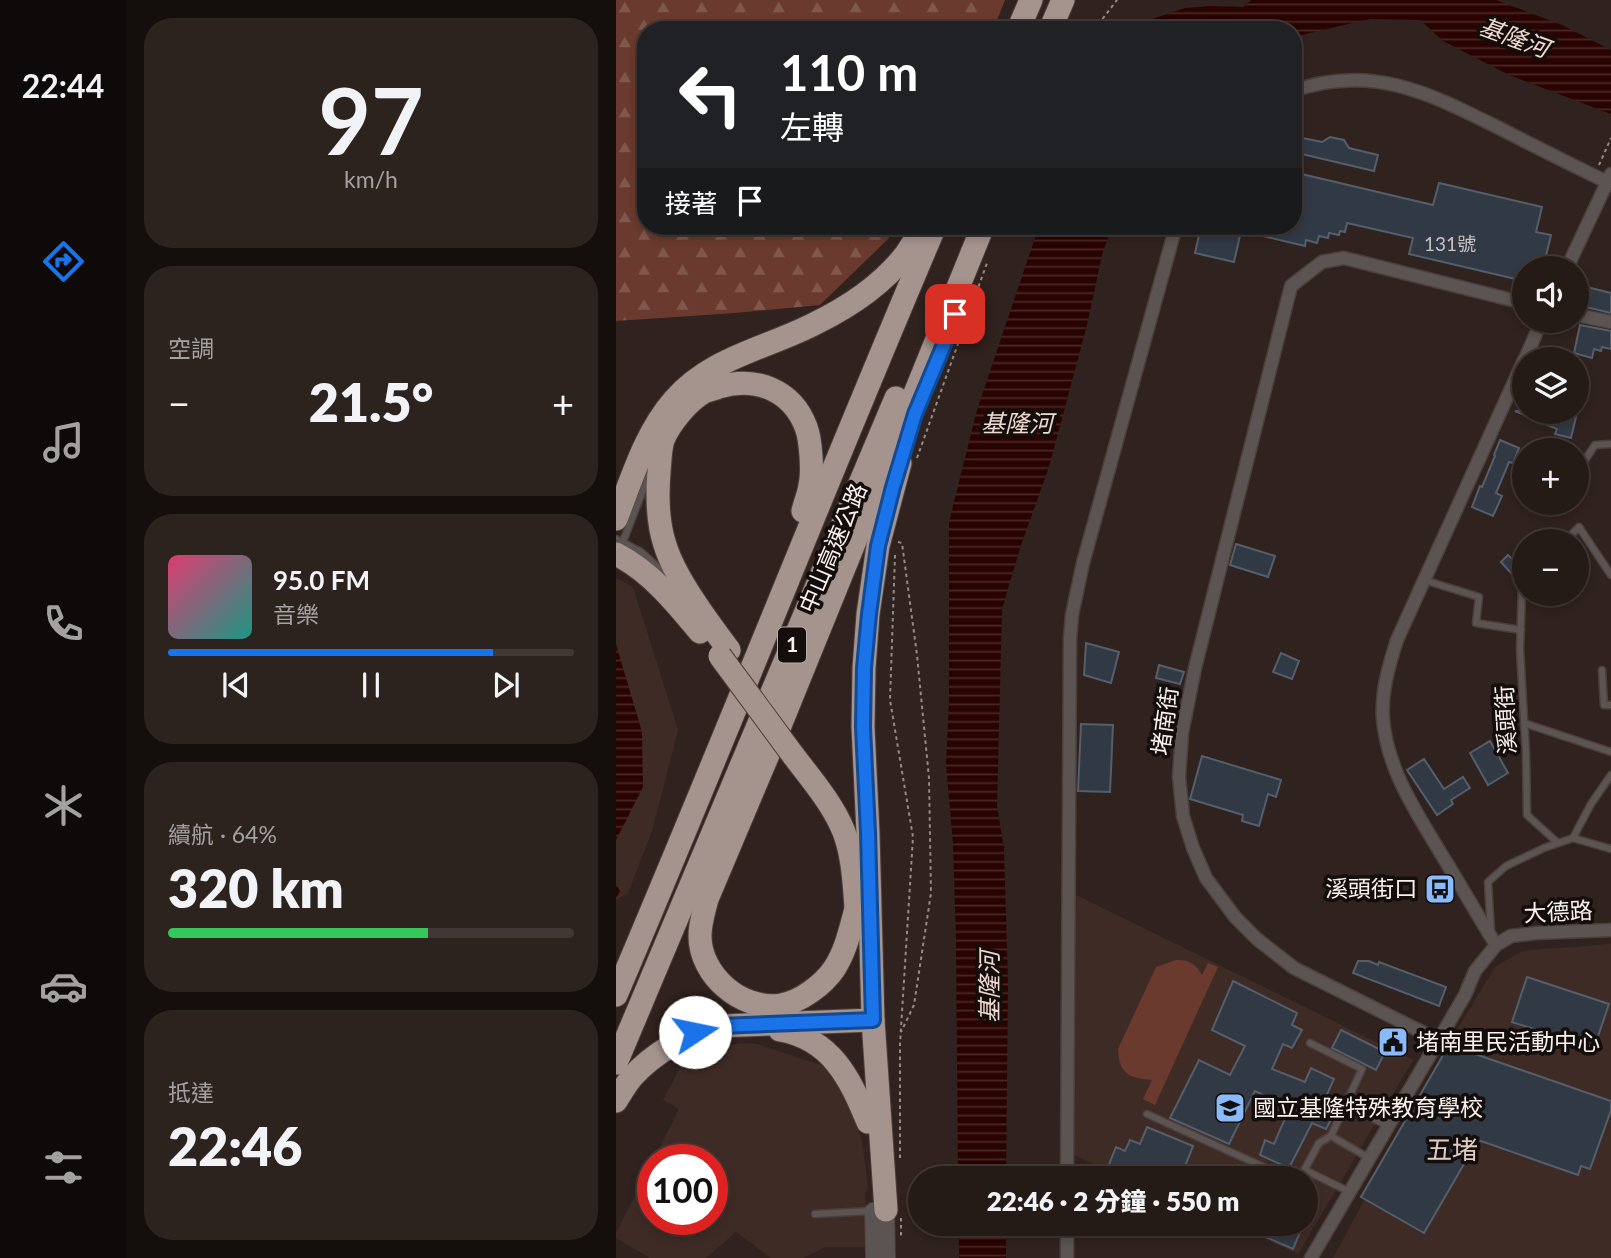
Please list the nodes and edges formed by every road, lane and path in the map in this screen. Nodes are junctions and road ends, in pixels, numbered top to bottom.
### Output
1 (1063, 0) edge
2 (1074, 0) edge
3 (1117, 0) edge
4 (1054, 21) edge
5 (1066, 21) edge
6 (1101, 21) edge
7 (1302, 88) edge
8 (1611, 138) edge
9 (1594, 176) junction
10 (1610, 179) edge
11 (918, 235) edge
12 (931, 235) edge
13 (964, 235) edge
14 (979, 235) edge
15 (980, 235) edge
16 (1174, 235) edge
17 (1573, 256) edge
18 (987, 263) dead end
19 (1512, 300) edge
20 (1589, 317) edge
21 (1611, 322) edge
22 (1512, 387) edge
23 (654, 444) junction
24 (1611, 444) edge
25 (1589, 454) edge
26 (916, 460) dead end
27 (616, 496) edge
28 (616, 519) edge
29 (895, 540) dead end
30 (1589, 542) edge
31 (618, 547) edge
32 (895, 554) dead end
33 (1611, 575) edge
34 (1424, 580) junction
35 (1522, 606) edge
36 (707, 620) junction
37 (769, 628) junction
38 (1521, 630) junction
39 (724, 653) junction
40 (1602, 670) dead end
41 (1611, 705) edge
42 (1524, 723) junction
43 (1611, 752) edge
44 (1611, 775) edge
45 (1573, 838) junction
46 (1558, 843) junction
47 (1611, 849) edge
48 (863, 909) junction
49 (1611, 930) edge
50 (1494, 941) junction
51 (616, 995) edge
52 (866, 1021) junction
53 (753, 1025) junction
54 (901, 1032) junction
55 (1438, 1040) junction
56 (1310, 1043) dead end
57 (616, 1063) edge
58 (616, 1101) edge
59 (1346, 1105) junction
60 (1147, 1114) dead end
61 (868, 1122) junction
62 (1388, 1126) junction
63 (1331, 1136) junction
64 (1370, 1158) junction
65 (901, 1164) dead end
66 (1067, 1166) edge
67 (1262, 1166) edge
68 (1307, 1166) edge
69 (1318, 1176) edge
70 (1350, 1192) junction
71 (887, 1213) junction
72 (815, 1214) dead end
73 (1067, 1236) edge
74 (901, 1245) dead end
75 (874, 1258) edge
76 (887, 1258) edge
77 (1067, 1258) edge
78 (1311, 1258) edge

1 - 4 highway
2 - 5 highway
3 - 6 path
7 - 9 street
8 - 9 path
9 - 10 street
10 - 17 street
11 - 23 highway
12 - 37 highway, 中山高速公路 / 1
13 - 57 highway, 中山高速公路 / 1
14 - 48 highway
15 - 48 highway
16 - 66 street
18 - 26 path
19 - 55 street, 堵南街
20 - 21 street
22 - 34 street
23 - 27 lane
23 - 28 highway
23 - 31 lane
23 - 36 highway
23 - 37 highway
24 - 25 lane
29 - 54 path
30 - 33 lane
31 - 36 lane
31 - 39 highway
32 - 54 path
34 - 38 lane
34 - 50 street
35 - 38 lane, 溪頭街
36 - 39 highway
37 - 51 highway, 中山高速公路 / 1
38 - 42 lane, 溪頭街
39 - 48 highway
40 - 41 lane
42 - 43 lane
42 - 46 lane, 溪頭街
44 - 45 lane
45 - 46 lane
45 - 47 lane
46 - 50 lane
48 - 52 highway
49 - 50 street, 大德路
50 - 55 street, 大德路
52 - 53 highway
52 - 61 highway
52 - 71 highway
53 - 58 highway
53 - 61 highway
54 - 65 path
55 - 62 street
56 - 59 lane
59 - 62 lane
59 - 63 lane
60 - 67 lane
61 - 71 highway
62 - 64 street
63 - 64 lane
63 - 68 lane
64 - 70 street
69 - 70 lane
70 - 78 street
71 - 72 lane
71 - 74 path
71 - 75 street
71 - 76 street
73 - 77 street

